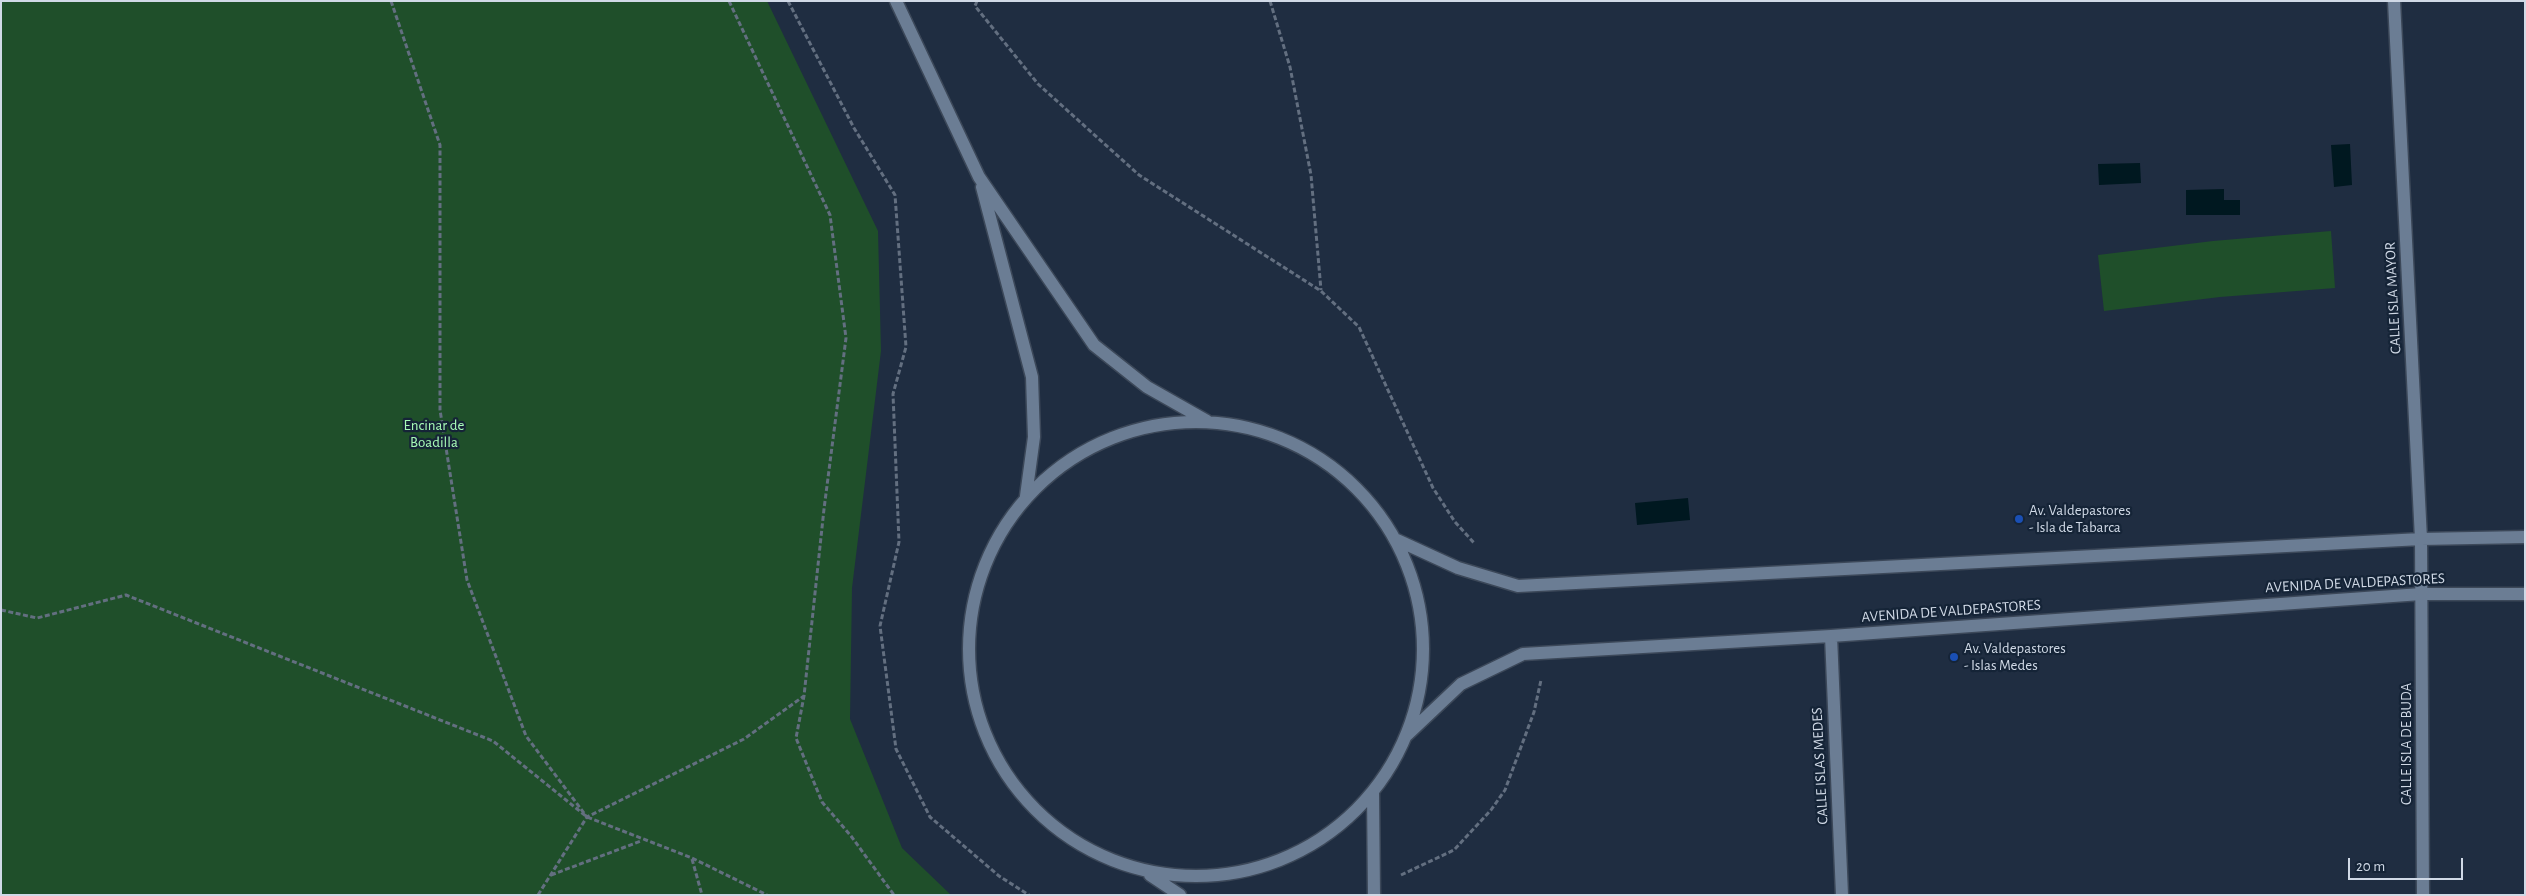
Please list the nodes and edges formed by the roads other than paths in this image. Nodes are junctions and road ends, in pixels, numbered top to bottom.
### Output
1 (896, 1) edge
2 (2394, 1) edge
3 (979, 177) junction
4 (1207, 421) junction
5 (1026, 496) junction
6 (2525, 538) edge
7 (2421, 539) junction
8 (1397, 540) junction
9 (2421, 594) junction
10 (2525, 594) edge
11 (1830, 636) junction
12 (1406, 736) junction
13 (1373, 793) junction
14 (1148, 874) junction
15 (1374, 890) edge
16 (1180, 895) edge
17 (1842, 895) edge
18 (2423, 895) edge

1 - 3 street
2 - 7 street, CALLE ISLA MAYOR
3 - 4 street
3 - 5 street
4 - 5 street
4 - 8 street
5 - 14 street
6 - 7 street
7 - 8 street
7 - 9 street, CALLE ISLA MAYOR
8 - 12 street
9 - 10 street, AVENIDA DE VALDEPASTORES
9 - 11 street, AVENIDA DE VALDEPASTORES
9 - 18 street, CALLE ISLA DE BUDA
11 - 12 street, AVENIDA DE VALDEPASTORES
11 - 17 street, CALLE ISLAS MEDES
12 - 13 street
13 - 14 street
13 - 15 street
14 - 16 street

